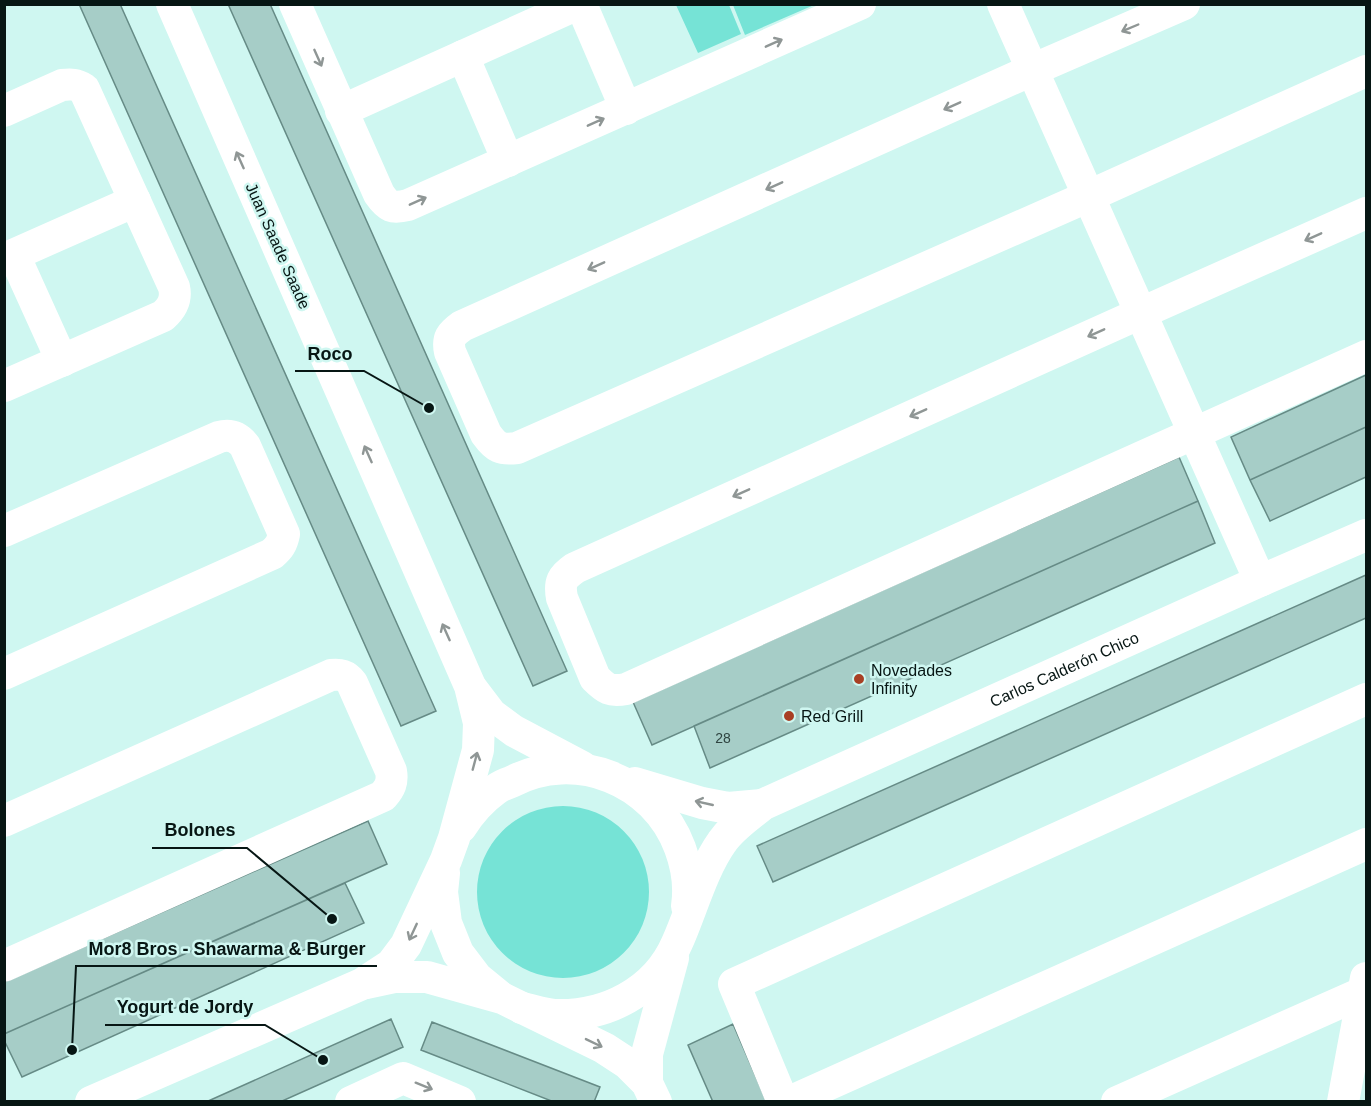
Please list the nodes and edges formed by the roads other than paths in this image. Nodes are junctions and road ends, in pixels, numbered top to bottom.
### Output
1 (172, 4) edge
2 (294, 4) edge
3 (579, 4) edge
4 (860, 4) edge
5 (1003, 4) edge
6 (1184, 4) edge
7 (463, 56) junction
8 (1032, 70) junction
9 (1366, 71) edge
10 (626, 109) junction
11 (4, 111) edge
12 (341, 111) junction
13 (508, 161) junction
14 (1089, 196) junction
15 (135, 201) junction
16 (1366, 213) edge
17 (9, 257) edge
18 (1141, 313) junction
19 (1366, 356) edge
20 (62, 361) junction
21 (4, 387) edge
22 (1195, 434) junction
23 (4, 531) edge
24 (1366, 535) edge
25 (1260, 580) junction
26 (4, 674) edge
27 (470, 686) junction
28 (1366, 699) edge
29 (597, 772) junction
30 (762, 805) junction
31 (4, 821) edge
32 (1366, 844) edge
33 (450, 849) junction
34 (680, 934) junction
35 (4, 966) edge
36 (362, 984) junction
37 (1365, 985) edge
38 (512, 1003) junction
39 (652, 1092) edge
40 (91, 1101) edge
41 (351, 1101) edge
42 (460, 1101) edge
43 (783, 1101) edge
44 (789, 1101) edge
45 (1117, 1101) edge
46 (1343, 1101) edge

27 -> 1 street, Juan Saade Saade
2 -> 12 street
3 - 7 street
3 - 10 street
10 -> 4 street
5 - 8 street
6 -> 8 street
7 - 12 street
7 - 13 street
8 - 14 street
8 -> 14 street
9 - 14 street
13 -> 10 street
11 - 15 street
12 -> 13 street
14 - 18 street
15 - 17 street
15 - 20 street
16 -> 18 street
17 - 20 street
18 - 22 street
18 -> 22 street
19 - 22 street
20 - 21 street
22 - 25 street
23 - 26 street
24 - 25 street, Carlos Calderón Chico
25 - 30 street, Carlos Calderón Chico
27 - 29 street
33 -> 27 street
28 - 43 street
30 -> 29 street
29 - 33 street
29 - 34 street
30 - 34 street
31 - 35 street
32 - 44 street
33 -> 36 street
33 - 38 street
34 - 38 street
34 - 39 street
36 - 38 street
36 - 40 street
37 - 45 street
37 - 46 street
38 -> 39 street
41 -> 42 street

